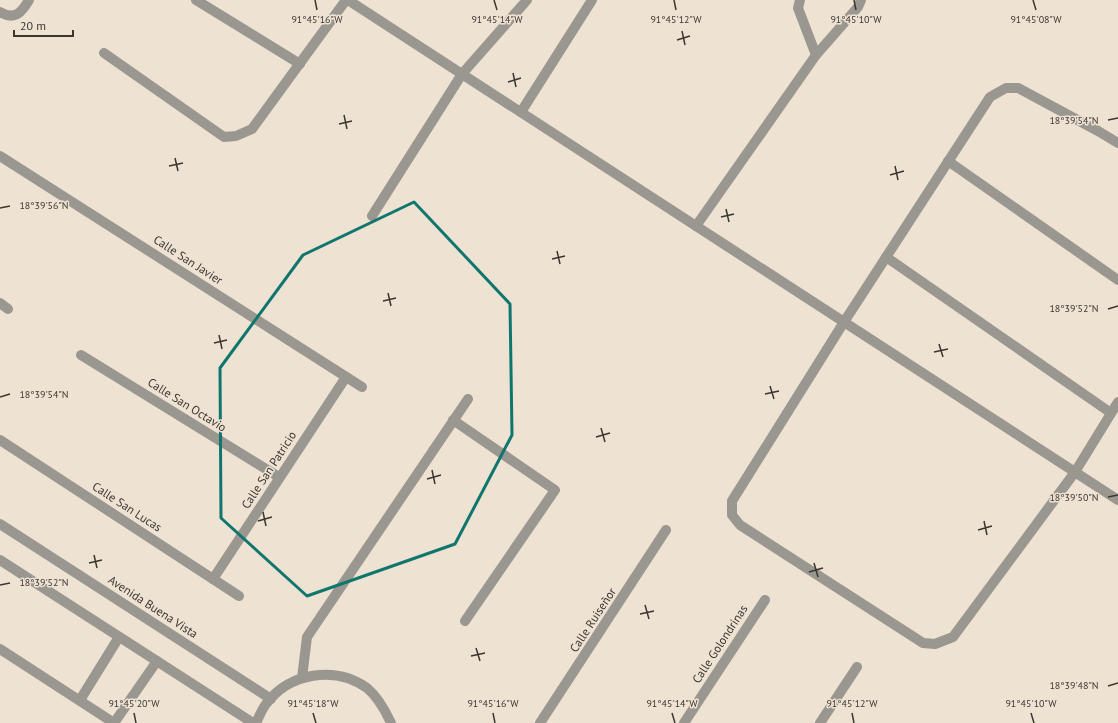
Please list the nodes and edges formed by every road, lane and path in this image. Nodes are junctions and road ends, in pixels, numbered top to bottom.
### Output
1 (29, 0) edge
2 (196, 0) edge
3 (347, 0) edge
4 (526, 0) edge
5 (592, 0) edge
6 (800, 0) edge
7 (861, 0) edge
8 (0, 12) edge
9 (104, 53) dead end
10 (816, 55) junction
11 (300, 64) junction
12 (462, 74) junction
13 (521, 112) junction
14 (1118, 143) edge
15 (0, 156) edge
16 (948, 161) junction
17 (372, 216) dead end
18 (696, 226) junction
19 (886, 256) junction
20 (1118, 280) edge
21 (844, 322) junction
22 (81, 355) dead end
23 (346, 377) junction
24 (362, 387) dead end
25 (468, 399) dead end
26 (1118, 402) edge
27 (1111, 413) junction
28 (453, 420) junction
29 (0, 440) edge
30 (1075, 472) junction
31 (280, 477) junction
32 (1118, 500) edge
33 (0, 524) edge
34 (666, 530) dead end
35 (0, 560) edge
36 (213, 579) junction
37 (239, 596) dead end
38 (764, 600) dead end
39 (465, 621) dead end
40 (119, 637) junction
41 (0, 649) edge
42 (156, 661) junction
43 (857, 667) dead end
44 (302, 678) junction
45 (271, 699) junction
46 (80, 700) junction
47 (114, 723) edge
48 (255, 723) edge
49 (391, 723) edge
50 (540, 723) edge
51 (684, 723) edge
52 (820, 723) edge

1 - 8 street
2 - 11 street
3 - 11 street
3 - 12 street
4 - 12 street
5 - 13 street
6 - 10 street
7 - 10 street
9 - 11 street
10 - 18 street
12 - 13 street
12 - 17 street
13 - 18 street
14 - 16 street
15 - 23 street, Calle San Javier
16 - 19 street
16 - 20 street
18 - 21 street
19 - 21 street
19 - 27 street
21 - 30 street
21 - 30 street
22 - 31 street, Calle San Octavio
23 - 24 street, Calle San Javier
23 - 31 street, Calle San Patricio
25 - 28 street
26 - 27 street
27 - 30 street
28 - 39 street
28 - 44 street
29 - 36 street, Calle San Lucas
30 - 32 street
31 - 36 street, Calle San Patricio
33 - 45 street, Avenida Buena Vista
34 - 50 street, Calle Ruiseñor
35 - 40 street
36 - 37 street, Calle San Lucas
38 - 51 street, Calle Golondrinas
40 - 42 street
40 - 46 street
41 - 46 street
42 - 47 street
42 - 48 street
43 - 52 street
44 - 45 street
44 - 49 street
45 - 48 street
46 - 47 street

